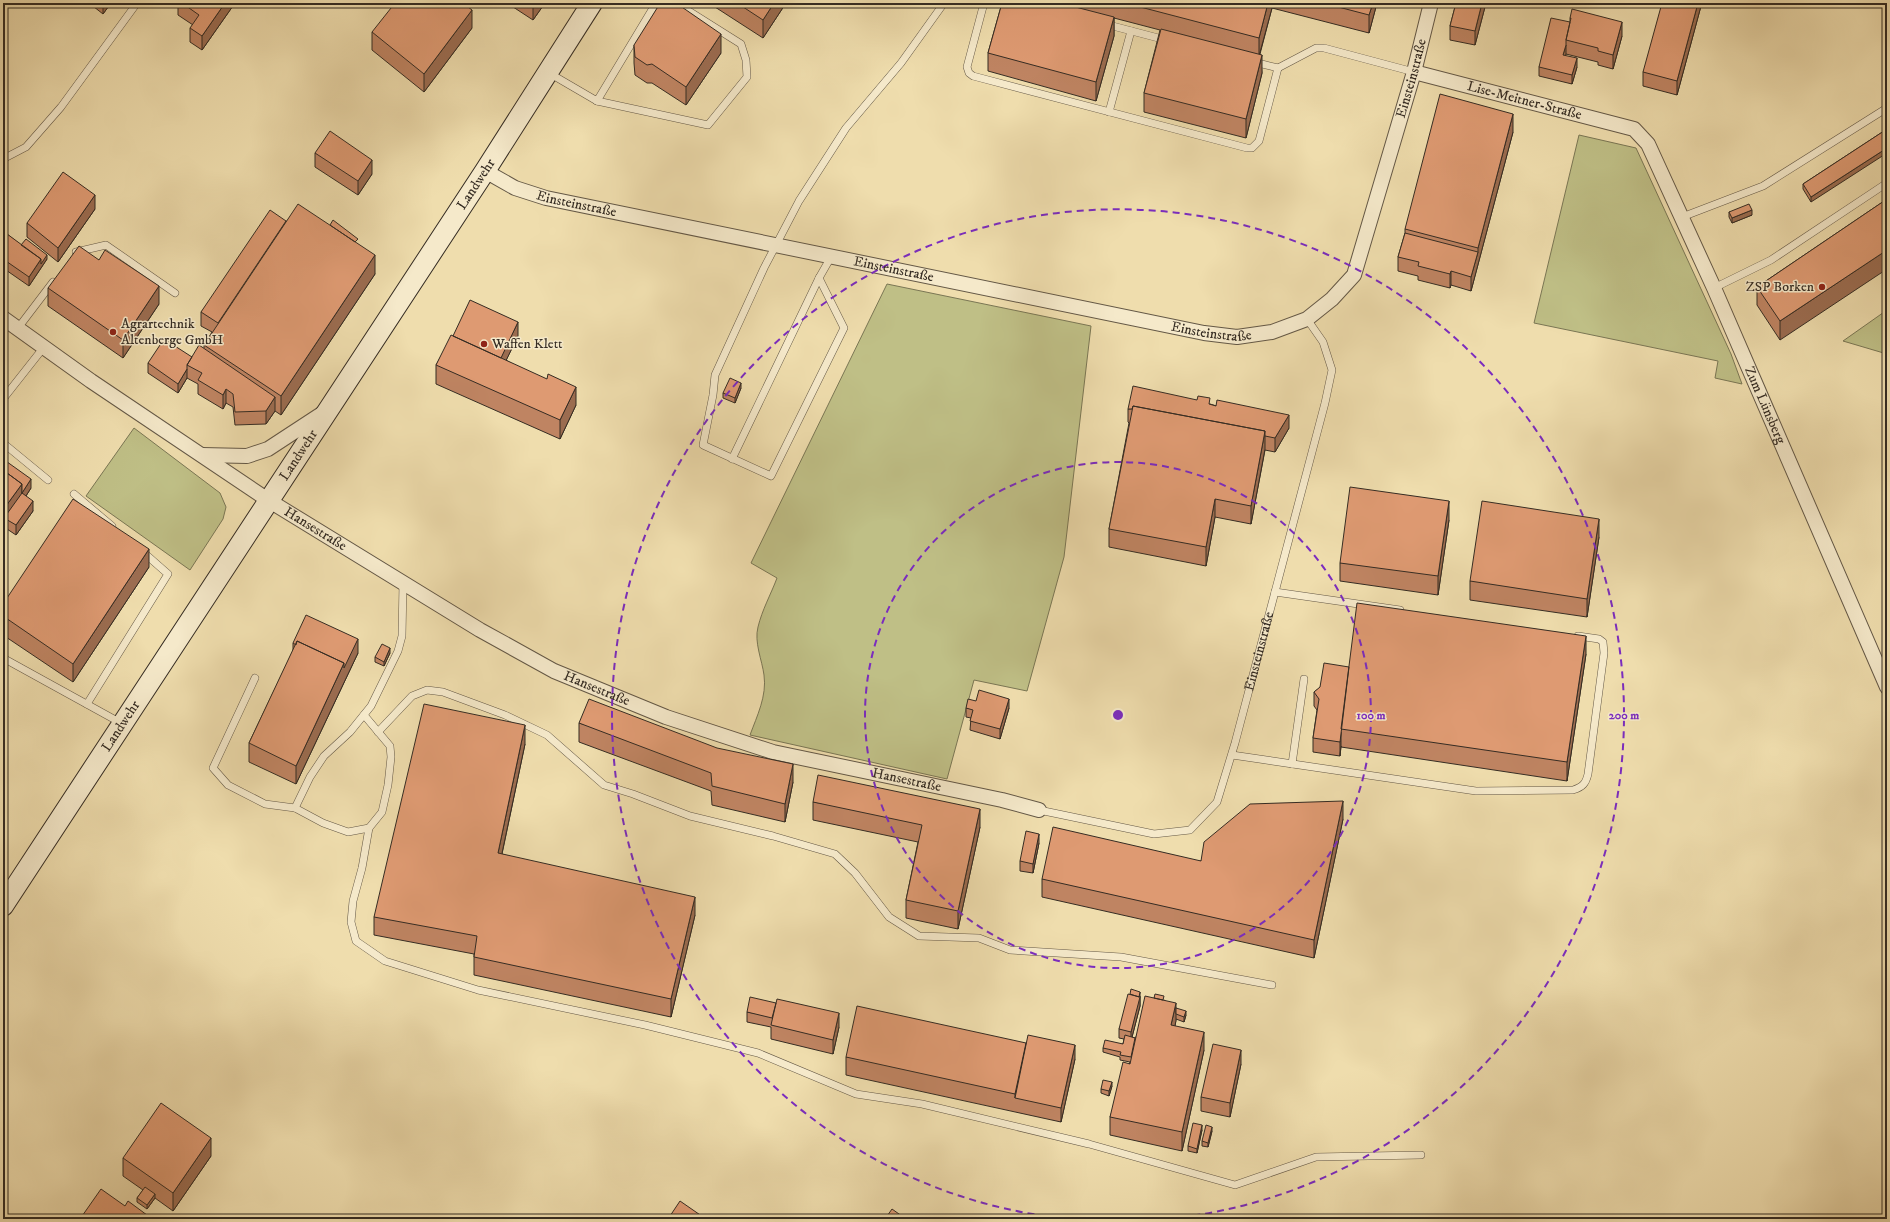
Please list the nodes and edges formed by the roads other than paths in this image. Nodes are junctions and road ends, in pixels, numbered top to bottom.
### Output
1 (137, 3) edge
2 (592, 3) edge
3 (656, 3) edge
4 (676, 3) edge
5 (944, 3) edge
6 (984, 3) edge
7 (1431, 3) edge
8 (1097, 22) edge
9 (1131, 31) junction
10 (1178, 43) edge
11 (1247, 60) edge
12 (1278, 68) junction
13 (547, 72) junction
14 (1414, 72) junction
15 (597, 101) junction
16 (1887, 108) edge
17 (1109, 112) junction
18 (1634, 130) joint
19 (3, 159) edge
20 (485, 170) junction
21 (1887, 183) edge
22 (1682, 217) junction
23 (775, 245) junction
24 (72, 257) edge
25 (832, 257) junction
26 (58, 276) edge
27 (819, 278) junction
28 (1714, 288) junction
29 (175, 293) dead end
30 (1307, 319) junction
31 (8, 324) edge
32 (44, 347) junction
33 (3, 399) edge
34 (327, 410) junction
35 (3, 443) edge
36 (201, 456) junction
37 (732, 459) junction
38 (48, 480) dead end
39 (74, 494) dead end
40 (268, 500) junction
41 (115, 529) edge
42 (139, 549) edge
43 (403, 583) junction
44 (1275, 592) junction
45 (1409, 611) edge
46 (1572, 635) edge
47 (3, 658) edge
48 (254, 678) dead end
49 (1304, 679) dead end
50 (1887, 687) edge
51 (88, 704) junction
52 (364, 715) junction
53 (123, 724) junction
54 (378, 732) junction
55 (1232, 755) junction
56 (1292, 764) junction
57 (295, 808) junction
58 (1039, 810) joint
59 (369, 828) junction
60 (3, 906) edge
61 (1272, 985) dead end
62 (1422, 1155) dead end

1 - 19 lane
2 - 13 main road, Landwehr
3 - 15 lane
4 - 15 lane
5 - 23 lane
6 - 17 lane
7 - 14 street, Einsteinstraße
8 - 9 lane
9 - 10 lane
9 - 17 lane
11 - 12 lane
12 - 14 lane
12 - 17 lane
13 - 15 lane
13 - 20 main road, Landwehr
14 - 18 street, Lise-Meitner-Straße
14 - 30 street, Einsteinstraße
16 - 22 lane
18 - 22 street, Zum Lünsberg
20 - 23 street, Einsteinstraße
20 - 34 main road, Landwehr
21 - 28 lane
22 - 28 street, Zum Lünsberg
23 - 25 street, Einsteinstraße
23 - 37 lane
24 - 29 lane
25 - 27 lane
25 - 30 street, Einsteinstraße
26 - 31 lane
27 - 37 lane
27 - 37 lane
28 - 50 street, Zum Lünsberg
30 - 44 lane, Einsteinstraße
31 - 32 street, Hansestraße
32 - 33 lane
32 - 36 street, Hansestraße
34 - 36 street
34 - 40 main road, Landwehr
35 - 38 lane
36 - 40 street, Hansestraße
39 - 41 lane
40 - 43 street, Hansestraße
40 - 53 main road, Landwehr
42 - 51 lane
43 - 52 lane
43 - 58 street, Hansestraße
44 - 45 lane
44 - 55 lane, Einsteinstraße
46 - 56 lane
47 - 51 lane
48 - 57 lane
49 - 56 lane
51 - 53 lane
52 - 54 lane
52 - 57 lane
53 - 60 main road, Landwehr
54 - 59 lane
54 - 61 lane
55 - 56 lane
55 - 58 lane, Einsteinstraße
57 - 59 lane
59 - 62 lane

